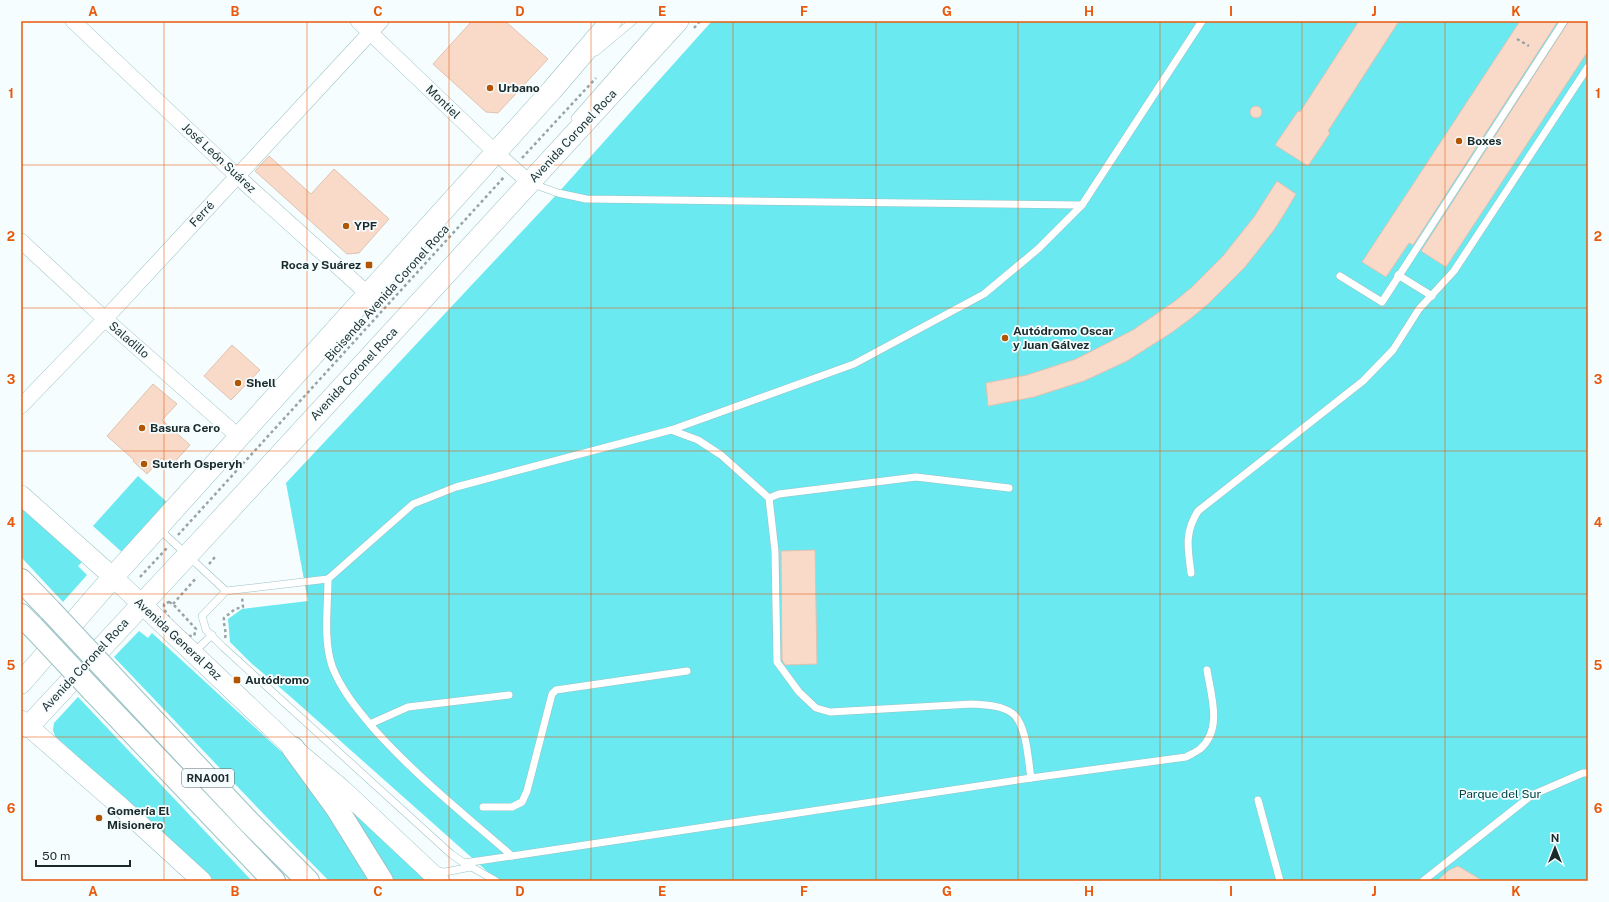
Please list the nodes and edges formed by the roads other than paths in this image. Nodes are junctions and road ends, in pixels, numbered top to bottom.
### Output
1 (73, 21) edge
2 (358, 21) edge
3 (381, 21) edge
4 (611, 21) edge
5 (633, 21) edge
6 (660, 21) edge
7 (678, 21) edge
8 (1202, 21) edge
9 (1564, 21) edge
10 (370, 33) junction
11 (1588, 67) edge
12 (552, 90) junction
13 (568, 126) dead end
14 (549, 150) dead end
15 (495, 152) junction
16 (237, 176) junction
17 (530, 183) junction
18 (1082, 205) junction
19 (21, 241) edge
20 (1398, 275) junction
21 (1340, 276) dead end
22 (368, 294) junction
23 (1432, 296) junction
24 (105, 319) junction
25 (21, 406) edge
26 (671, 430) junction
27 (234, 443) junction
28 (1009, 488) dead end
29 (21, 495) edge
30 (769, 498) junction
31 (158, 527) junction
32 (180, 548) junction
33 (1191, 573) dead end
34 (113, 577) junction
35 (328, 579) junction
36 (21, 580) edge
37 (226, 591) junction
38 (141, 604) junction
39 (27, 621) edge
40 (212, 635) junction
41 (193, 653) junction
42 (1207, 670) dead end
43 (687, 671) dead end
44 (21, 682) edge
45 (509, 695) dead end
46 (370, 724) junction
47 (23, 727) edge
48 (293, 748) junction
49 (1588, 773) edge
50 (1030, 778) junction
51 (1258, 800) dead end
52 (483, 807) dead end
53 (512, 856) junction
54 (464, 862) junction
55 (471, 867) junction
56 (434, 875) edge
57 (202, 881) edge
58 (274, 881) edge
59 (308, 881) edge
60 (382, 881) edge
61 (496, 881) edge
62 (1280, 881) edge
63 (1423, 881) edge

1 - 16 street, José León Suárez
2 - 10 street, Montiel
3 - 10 street, Ferré
4 - 12 main road
5 - 12 lane
6 - 13 lane
7 - 17 main road, Avenida Coronel Roca
8 - 18 lane
9 - 20 lane
10 - 15 street, Montiel
10 - 16 street, Ferré
11 - 23 lane
12 - 15 main road
14 - 17 lane
15 - 17 street, Montiel
15 - 22 main road
16 - 22 street, José León Suárez
16 - 24 street, Ferré
17 - 18 lane
17 - 32 main road, Avenida Coronel Roca
18 - 26 lane
19 - 24 street, Saladillo
20 - 21 lane
20 - 23 lane
22 - 27 main road
23 - 33 lane
24 - 25 street, Ferré
24 - 27 street, Saladillo
26 - 30 lane
26 - 35 lane
27 - 31 main road
28 - 30 lane
29 - 34 street, Avenida General Paz
30 - 50 lane
31 - 32 lane
31 - 34 main road
32 - 37 lane
32 - 38 main road, Avenida Coronel Roca
34 - 38 street, Avenida General Paz
34 - 44 main road
35 - 37 lane
35 - 46 lane
36 - 59 highway, RNA001, bridge
37 - 40 lane
38 - 41 street, Avenida General Paz
38 - 47 main road, Avenida Coronel Roca
39 - 58 highway, RNA001, bridge
40 - 41 lane
40 - 54 lane
41 - 48 street, Avenida General Paz
42 - 50 lane
43 - 52 lane
45 - 46 lane
46 - 53 lane
47 - 57 street
48 - 56 street, Avenida General Paz
48 - 60 highway
49 - 63 lane
50 - 53 lane
51 - 62 lane
53 - 54 lane
54 - 55 lane
55 - 56 lane
55 - 61 lane

